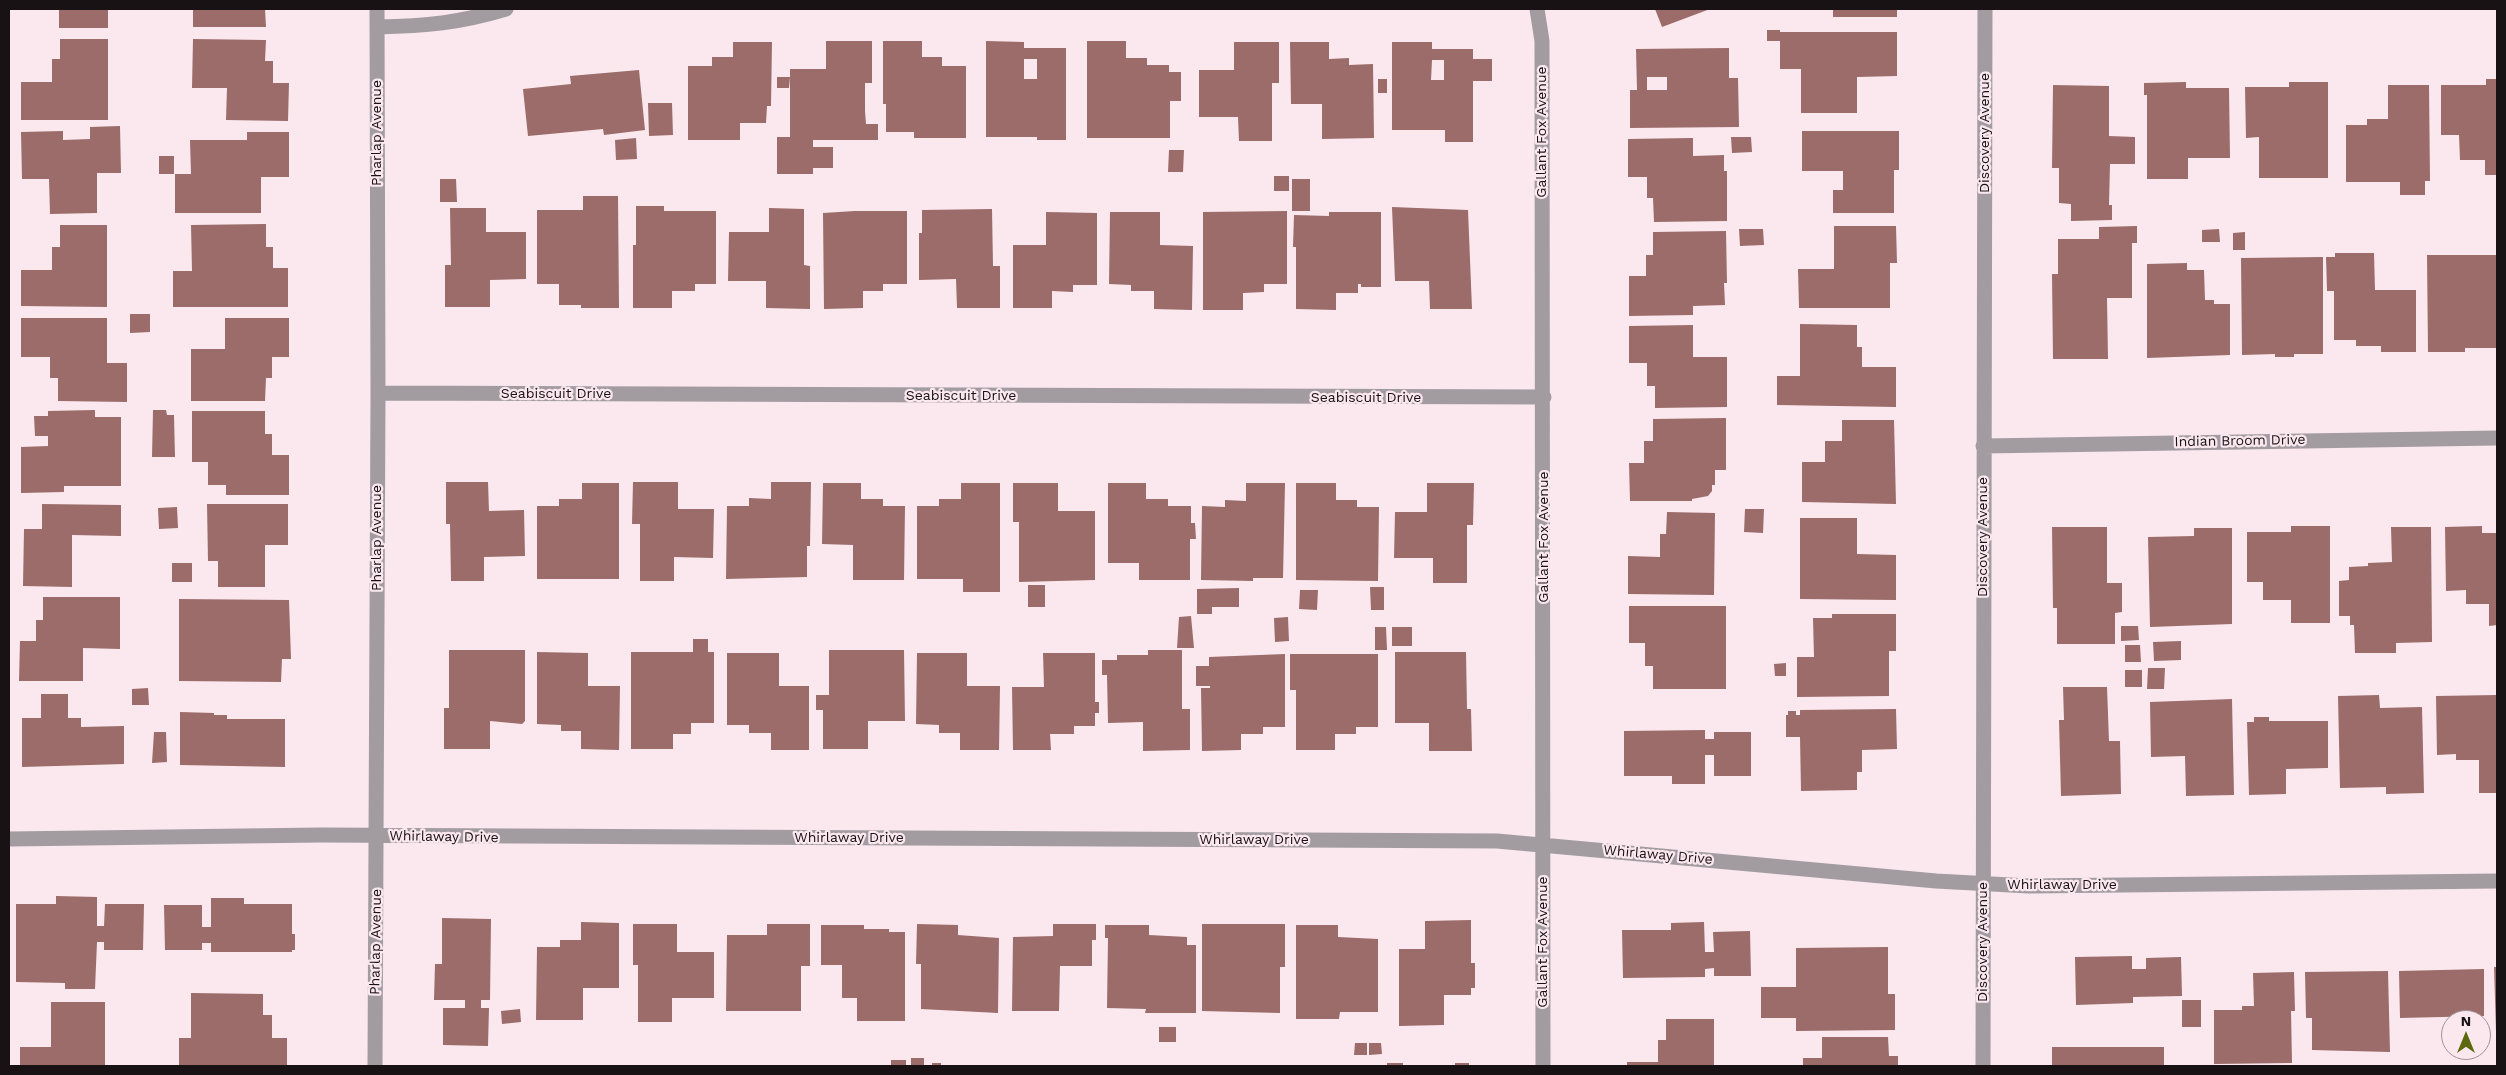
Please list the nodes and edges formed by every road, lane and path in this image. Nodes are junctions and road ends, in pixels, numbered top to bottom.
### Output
1 (377, 9) edge
2 (506, 9) edge
3 (1537, 9) edge
4 (1985, 9) edge
5 (377, 27) junction
6 (378, 393) junction
7 (1544, 397) junction
8 (2497, 438) edge
9 (1983, 446) junction
10 (376, 836) junction
11 (9, 839) edge
12 (1543, 844) junction
13 (2497, 881) edge
14 (1983, 883) junction
15 (375, 1066) edge
16 (1543, 1066) edge
17 (1983, 1066) edge

1 - 5 street, Pharlap Avenue
2 - 5 street
3 - 7 street, Gallant Fox Avenue
4 - 9 street, Discovery Avenue
5 - 6 street, Pharlap Avenue
6 - 7 street, Seabiscuit Drive
6 - 10 street, Pharlap Avenue
7 - 12 street, Gallant Fox Avenue
8 - 9 street, Indian Broom Drive
9 - 14 street, Discovery Avenue
10 - 11 street, Whirlaway Drive
10 - 12 street, Whirlaway Drive
10 - 15 street, Pharlap Avenue
12 - 14 street, Whirlaway Drive
12 - 16 street, Gallant Fox Avenue
13 - 14 street, Whirlaway Drive
14 - 17 street, Discovery Avenue

